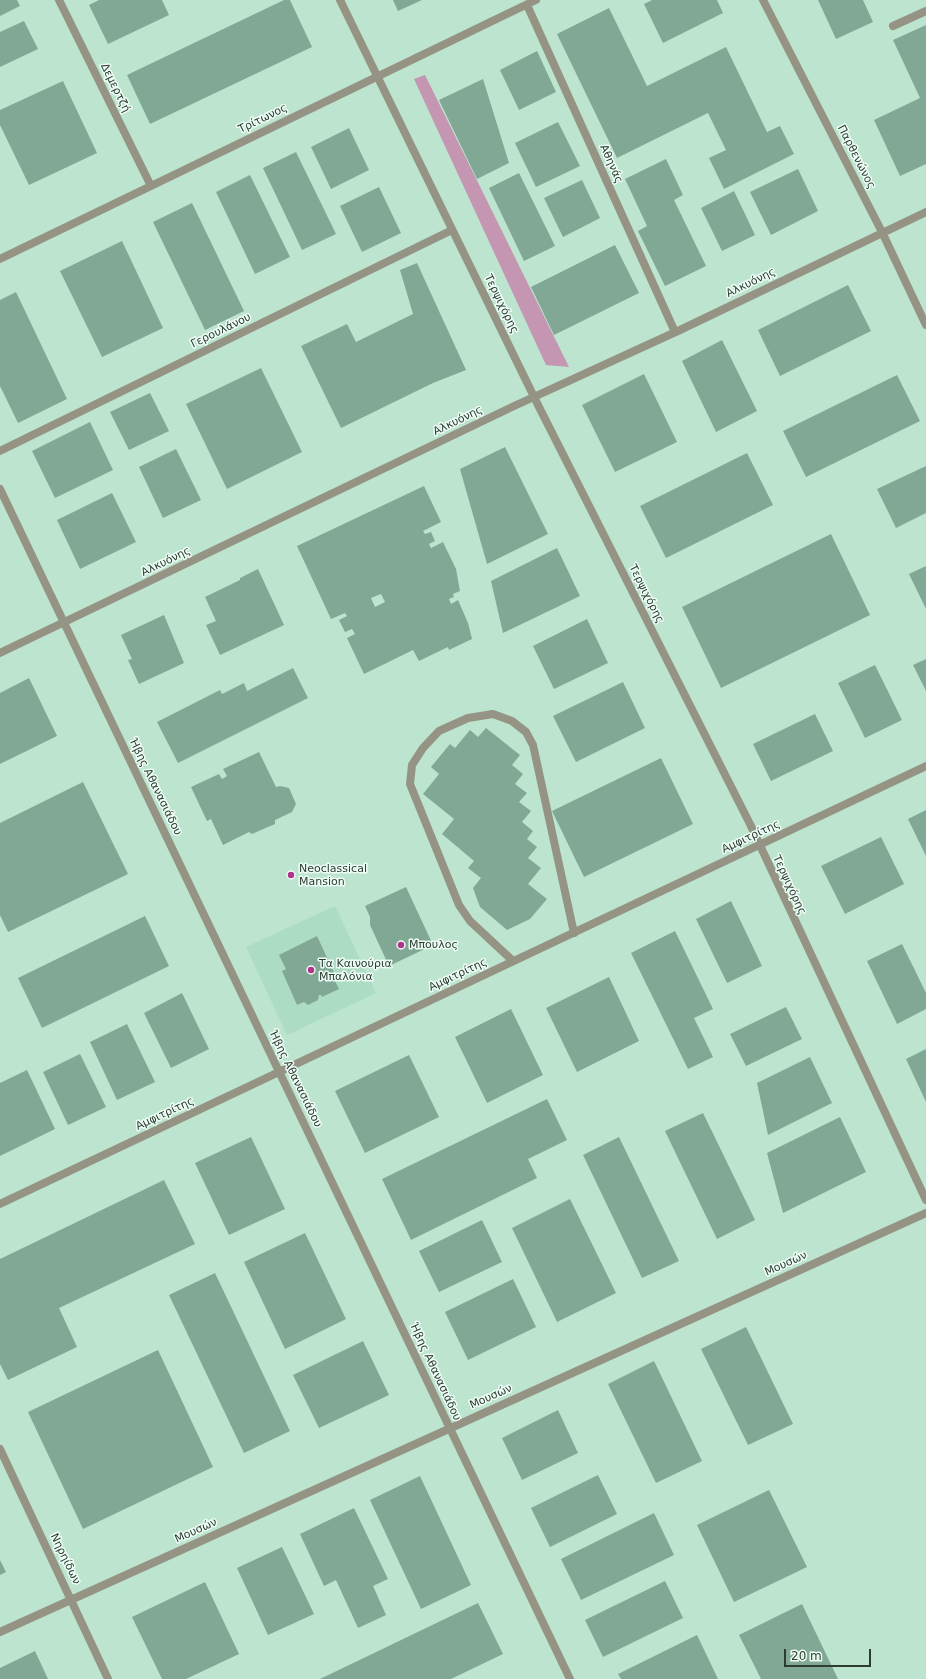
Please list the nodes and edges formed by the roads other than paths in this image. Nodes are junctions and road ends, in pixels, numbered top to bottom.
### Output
1 (58, 0) edge
2 (340, 0) edge
3 (536, 0) edge
4 (763, 0) edge
5 (527, 5) junction
6 (926, 11) edge
7 (893, 26) dead end
8 (377, 77) junction
9 (151, 186) junction
10 (926, 212) edge
11 (452, 230) junction
12 (882, 232) junction
13 (0, 259) edge
14 (926, 325) edge
15 (675, 332) junction
16 (534, 397) junction
17 (0, 450) edge
18 (0, 489) edge
19 (64, 622) junction
20 (0, 653) edge
21 (926, 766) edge
22 (759, 845) junction
23 (574, 933) junction
24 (513, 961) junction
25 (279, 1072) junction
26 (926, 1200) edge
27 (0, 1204) edge
28 (926, 1213) edge
29 (450, 1428) junction
30 (0, 1449) edge
31 (72, 1599) junction
32 (0, 1632) edge
33 (108, 1679) edge
34 (570, 1679) edge

1 - 9 street, Δεμερτζή
2 - 8 street, Τερψιχόρης
3 - 5 street, Τρίτωνος
4 - 12 street, Παρθενώνος
5 - 8 street, Τρίτωνος
5 - 15 street, Αθηνάς
6 - 7 street
8 - 9 street, Τρίτωνος
8 - 11 street, Τερψιχόρης
9 - 13 street, Τρίτωνος
10 - 12 street, Αλκυόνης
11 - 16 street, Τερψιχόρης
11 - 17 street, Γερουλάνου
12 - 14 street, Παρθενώνος
12 - 15 street, Αλκυόνης
15 - 16 street, Αλκυόνης
16 - 19 street, Αλκυόνης
16 - 22 street, Τερψιχόρης
18 - 19 street, Ήβης Αθανασιάδου
19 - 20 street, Αλκυόνης
19 - 25 street, Ήβης Αθανασιάδου
21 - 22 street, Αμφιτρίτης
22 - 23 street, Αμφιτρίτης
22 - 26 street, Τερψιχόρης
23 - 24 street, Αμφιτρίτης
23 - 24 street
24 - 25 street, Αμφιτρίτης
25 - 27 street, Αμφιτρίτης
25 - 29 street, Ήβης Αθανασιάδου
28 - 29 street, Μουσών
29 - 31 street, Μουσών
29 - 34 street, Ήβης Αθανασιάδου
30 - 31 street, Νηρηίδων
31 - 32 street, Μουσών
31 - 33 street, Νηρηίδων

